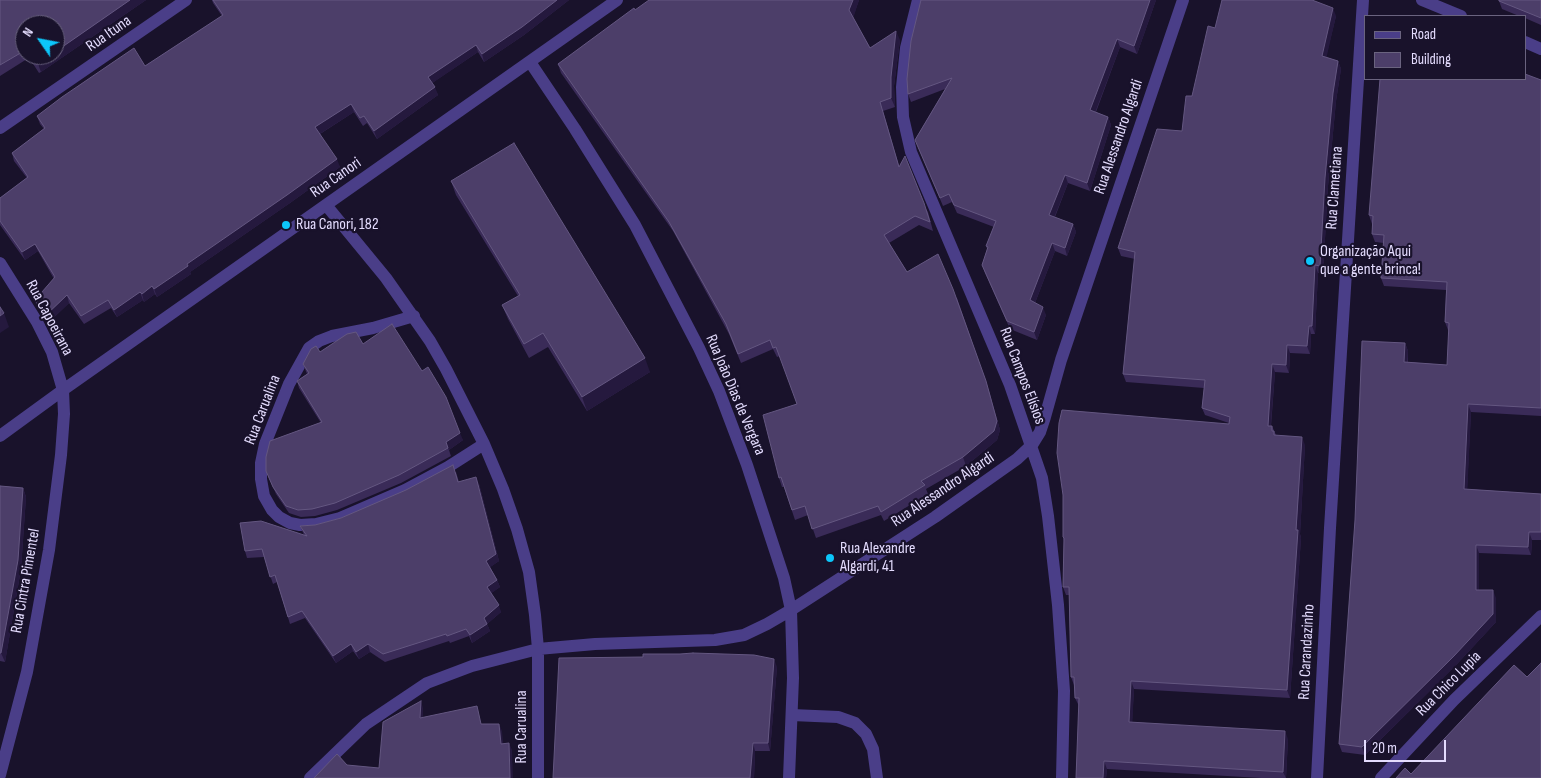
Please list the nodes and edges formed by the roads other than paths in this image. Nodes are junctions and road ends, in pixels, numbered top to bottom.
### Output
1 (186, 0) edge
2 (617, 0) edge
3 (918, 0) edge
4 (1183, 0) edge
5 (1363, 0) edge
6 (1422, 0) edge
7 (1459, 15) edge
8 (1526, 42) edge
9 (1541, 49) edge
10 (530, 62) junction
11 (0, 128) edge
12 (326, 205) junction
13 (0, 263) edge
14 (414, 316) junction
15 (63, 390) junction
16 (0, 436) edge
17 (484, 444) junction
18 (1032, 445) junction
19 (1330, 528) joint
20 (791, 610) junction
21 (1541, 616) edge
22 (538, 649) junction
23 (792, 715) junction
24 (0, 775) edge
25 (310, 778) edge
26 (538, 778) edge
27 (789, 778) edge
28 (877, 778) edge
29 (1062, 778) edge
30 (1317, 778) edge
31 (1381, 778) edge

1 - 11 street, Rua Ituna
2 - 10 street, Rua Canori
3 - 18 street, Rua Campos Elísios
4 - 18 street, Rua Alessandro Algardi
5 - 19 street, Rua Clametiana
6 - 7 street
8 - 9 street
10 - 12 street, Rua Canori
10 - 20 street, Rua João Dias de Vergara
12 - 14 street, Rua Carualina
12 - 15 street, Rua Canori
13 - 15 street, Rua Capoeirana
14 - 17 street, Rua Carualina
14 - 17 street, Rua Carualina
15 - 16 street, Rua Canori
15 - 24 street, Rua Cintra Pimentel
17 - 22 street, Rua Carualina
18 - 20 street, Rua Alessandro Algardi
18 - 29 street, Rua Campos Elísios
19 - 30 street, Rua Carandazinho
20 - 22 street, Rua Alessandro Algardi
20 - 23 street, Rua João Dias de Vergara
21 - 31 street, Rua Chico Lupia
22 - 25 street, Rua Alessandro Algardi
22 - 26 street, Rua Carualina
23 - 27 street, Rua João Dias de Vergara
23 - 28 street

